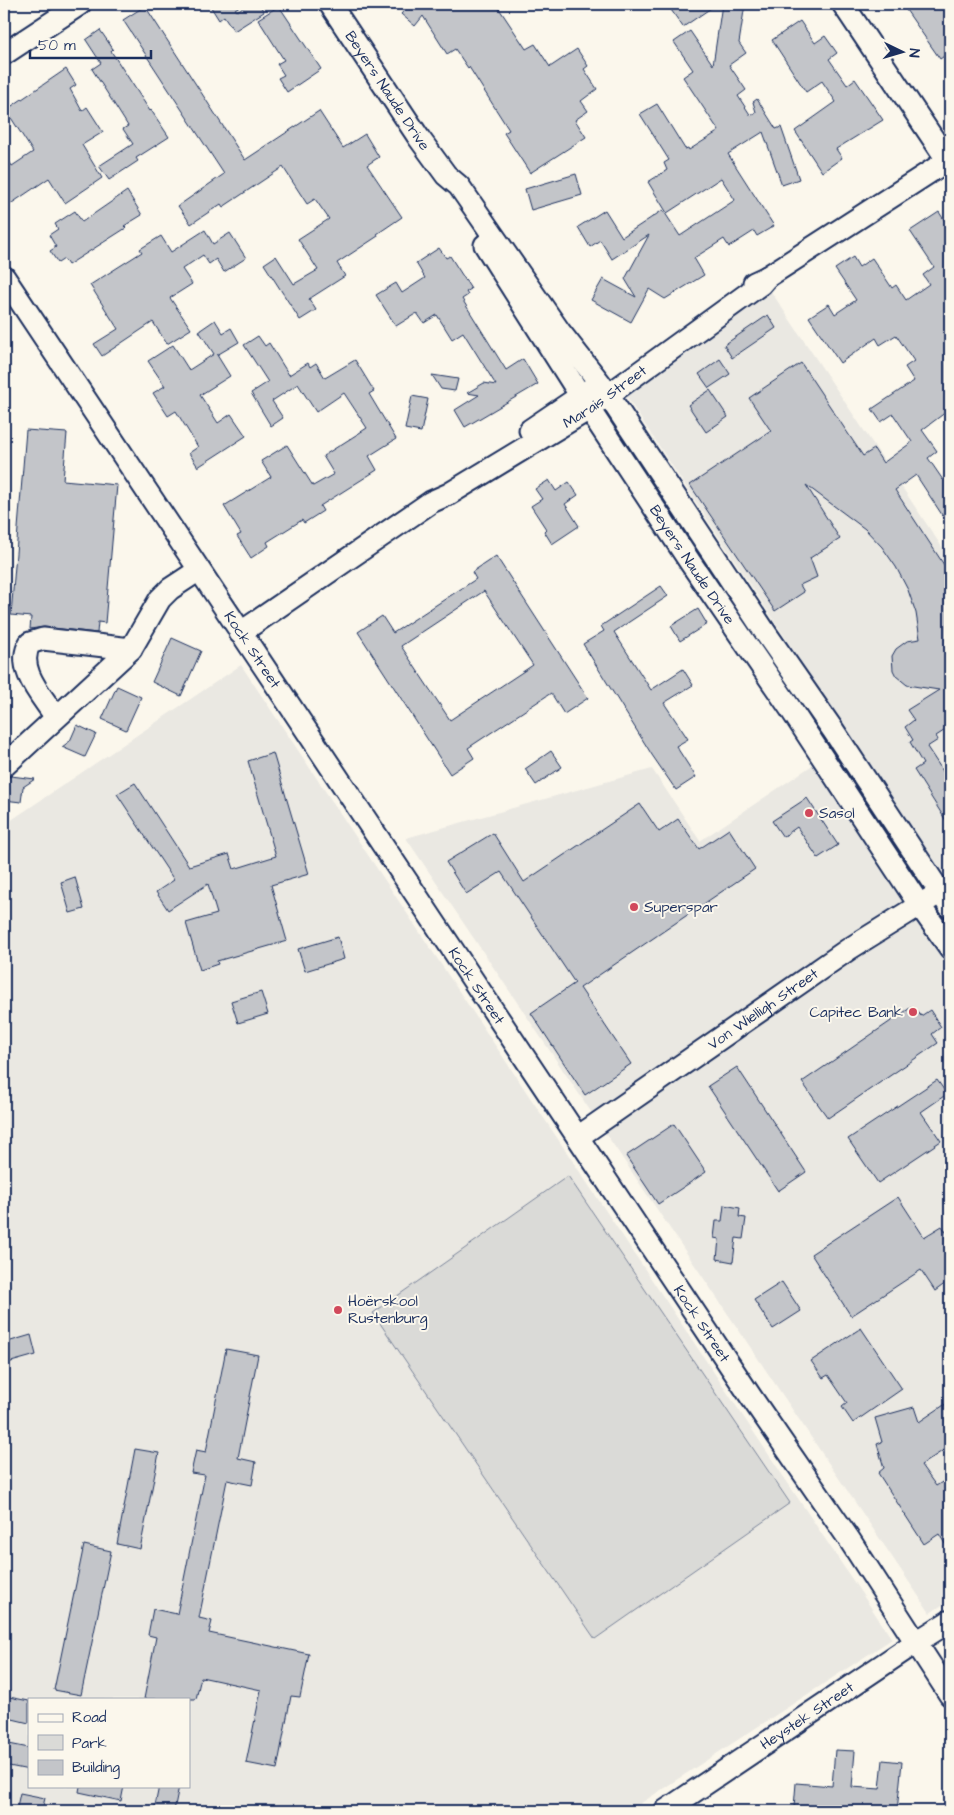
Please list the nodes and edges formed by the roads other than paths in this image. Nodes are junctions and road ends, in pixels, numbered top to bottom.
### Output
1 (80, 4) edge
2 (330, 4) edge
3 (843, 4) edge
4 (4, 54) edge
5 (949, 161) edge
6 (446, 175) junction
7 (4, 277) edge
8 (604, 389) junction
9 (585, 402) junction
10 (199, 570) junction
11 (240, 633) junction
12 (131, 649) junction
13 (55, 716) junction
14 (4, 766) edge
15 (947, 895) edge
16 (920, 906) junction
17 (950, 948) edge
18 (578, 1137) junction
19 (950, 1621) edge
20 (915, 1643) junction
21 (950, 1695) edge
22 (665, 1811) edge

1 - 4 street
2 - 6 street, Beyers Naude Drive
3 - 5 street
5 - 8 street, Marais Street
6 - 8 street, Beyers Naude Drive
6 - 9 street, Beyers Naude Drive
7 - 10 street, Kock Street
8 - 9 street, Marais Street
8 - 15 street, Beyers Naude Drive
9 - 11 street, Marais Street
9 - 16 street, Beyers Naude Drive
10 - 11 street, Kock Street
10 - 12 street
11 - 18 street, Kock Street
12 - 13 street
12 - 13 street
13 - 14 street
15 - 16 street, Von Wielligh Street
16 - 17 street, Beyers Naude Drive
16 - 18 street, Von Wielligh Street
18 - 20 street, Kock Street
19 - 20 street, Heystek Street
20 - 21 street, Kock Street
20 - 22 street, Heystek Street

